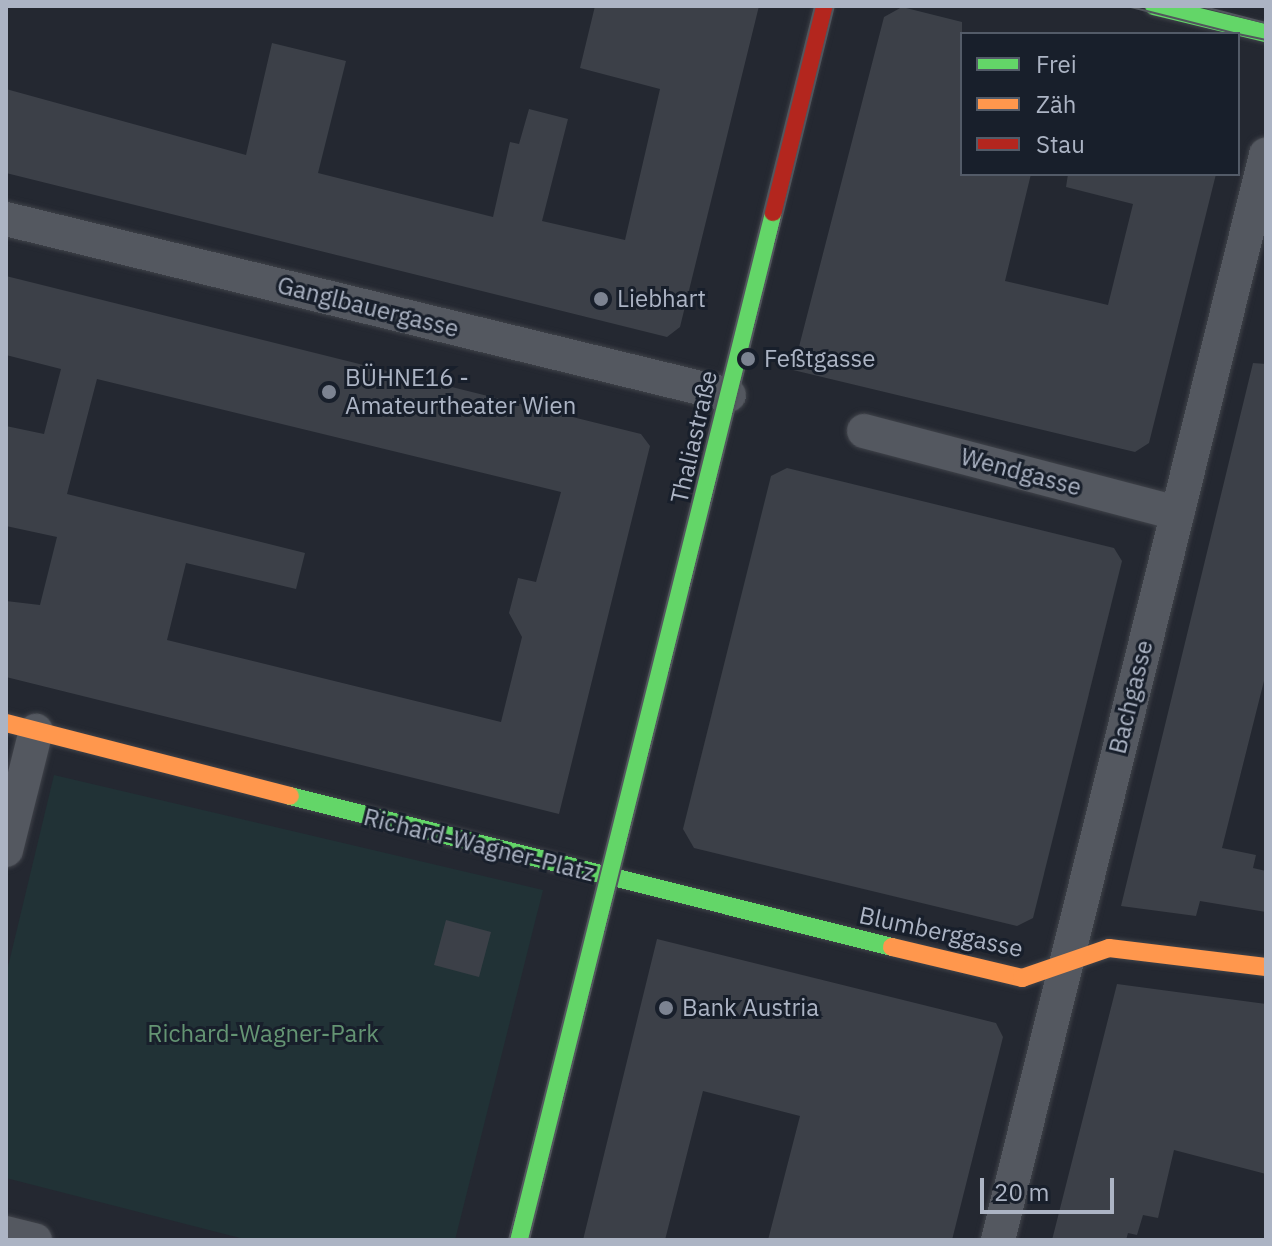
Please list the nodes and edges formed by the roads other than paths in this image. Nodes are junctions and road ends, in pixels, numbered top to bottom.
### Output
1 (824, 6) edge
2 (1154, 6) edge
3 (1266, 33) edge
4 (1266, 155) edge
5 (6, 219) edge
6 (729, 395) junction
7 (864, 431) dead end
8 (1177, 513) junction
9 (21, 727) edge
10 (6, 850) edge
11 (607, 878) junction
12 (1062, 967) junction
13 (1266, 967) edge
14 (6, 1233) edge
15 (35, 1240) edge
16 (519, 1240) edge
17 (998, 1240) edge

1 - 6 main road, Thaliastraße
2 - 3 main road
4 - 8 street, Bachgasse
5 - 6 street, Ganglbauergasse
6 - 11 main road, Thaliastraße
7 - 8 street, Wendgasse
8 - 12 street, Bachgasse
9 - 10 street, Richard-Wagner-Platz
9 - 11 main road, Richard-Wagner-Platz
11 - 12 main road, Blumberggasse
11 - 16 main road, Richard-Wagner-Platz
12 - 13 main road, Blumberggasse
12 - 17 street, Bachgasse
14 - 15 street

